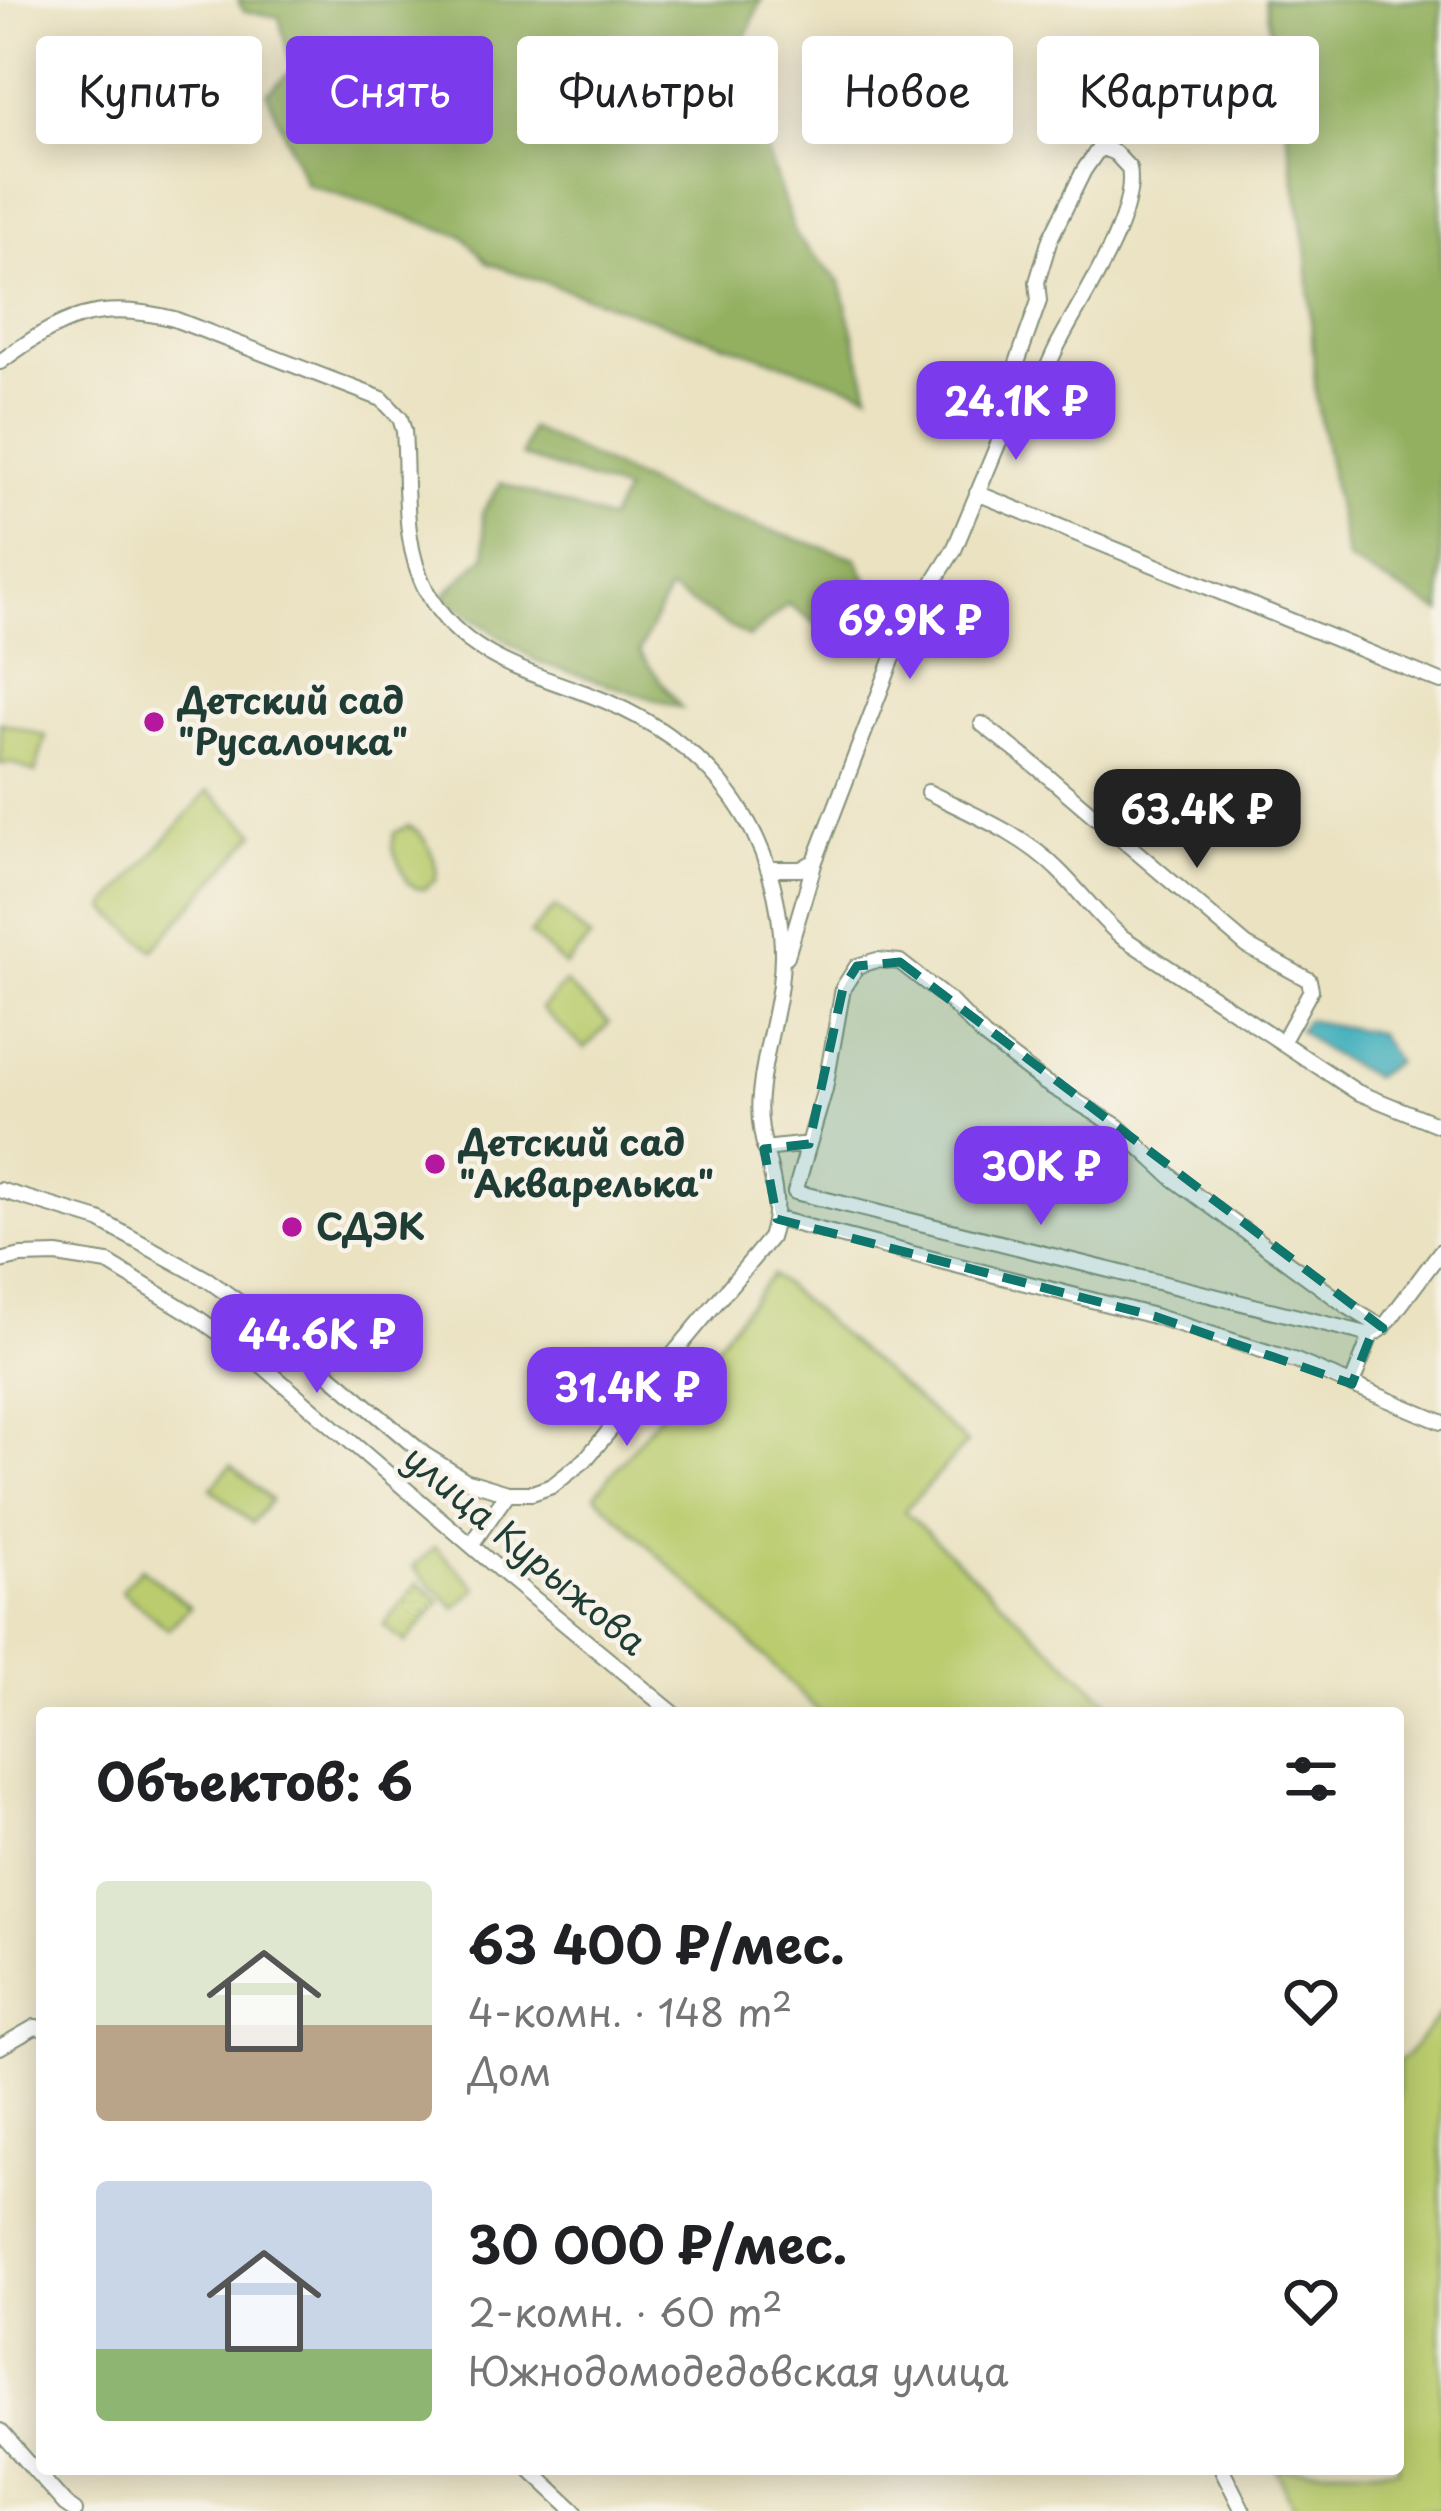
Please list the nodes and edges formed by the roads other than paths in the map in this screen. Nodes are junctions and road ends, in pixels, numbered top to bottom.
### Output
1 (0, 362) edge
2 (1010, 415) junction
3 (976, 493) junction
4 (1441, 682) edge
5 (982, 724) dead end
6 (928, 792) dead end
7 (815, 861) junction
8 (768, 868) junction
9 (783, 969) junction
10 (1283, 1041) junction
11 (1441, 1126) edge
12 (808, 1144) junction
13 (764, 1149) junction
14 (0, 1190) edge
15 (777, 1219) junction
16 (1441, 1251) edge
17 (0, 1261) edge
18 (1377, 1331) junction
19 (1352, 1384) junction
20 (1441, 1422) edge
21 (508, 1492) junction
22 (472, 1545) junction
23 (666, 1707) edge
24 (36, 2027) edge
25 (0, 2047) edge
26 (0, 2431) edge
27 (36, 2472) edge
28 (39, 2475) edge
29 (536, 2475) edge
30 (1225, 2475) edge
31 (75, 2511) edge
32 (575, 2511) edge
33 (1243, 2511) edge

1 - 8 street
2 - 2 street
2 - 3 street
3 - 4 street
3 - 7 street
5 - 10 street
6 - 10 street
7 - 8 street
7 - 9 street
8 - 9 street
9 - 13 street
10 - 11 street
12 - 13 street
12 - 18 street
12 - 18 street
13 - 15 street
14 - 21 street
15 - 19 street
15 - 21 street
16 - 18 street
17 - 22 street, улица Курыжова
18 - 19 street
19 - 20 street
21 - 22 street
22 - 23 street, улица Курыжова
24 - 25 street
26 - 27 street
28 - 31 street
29 - 32 street
30 - 33 street

